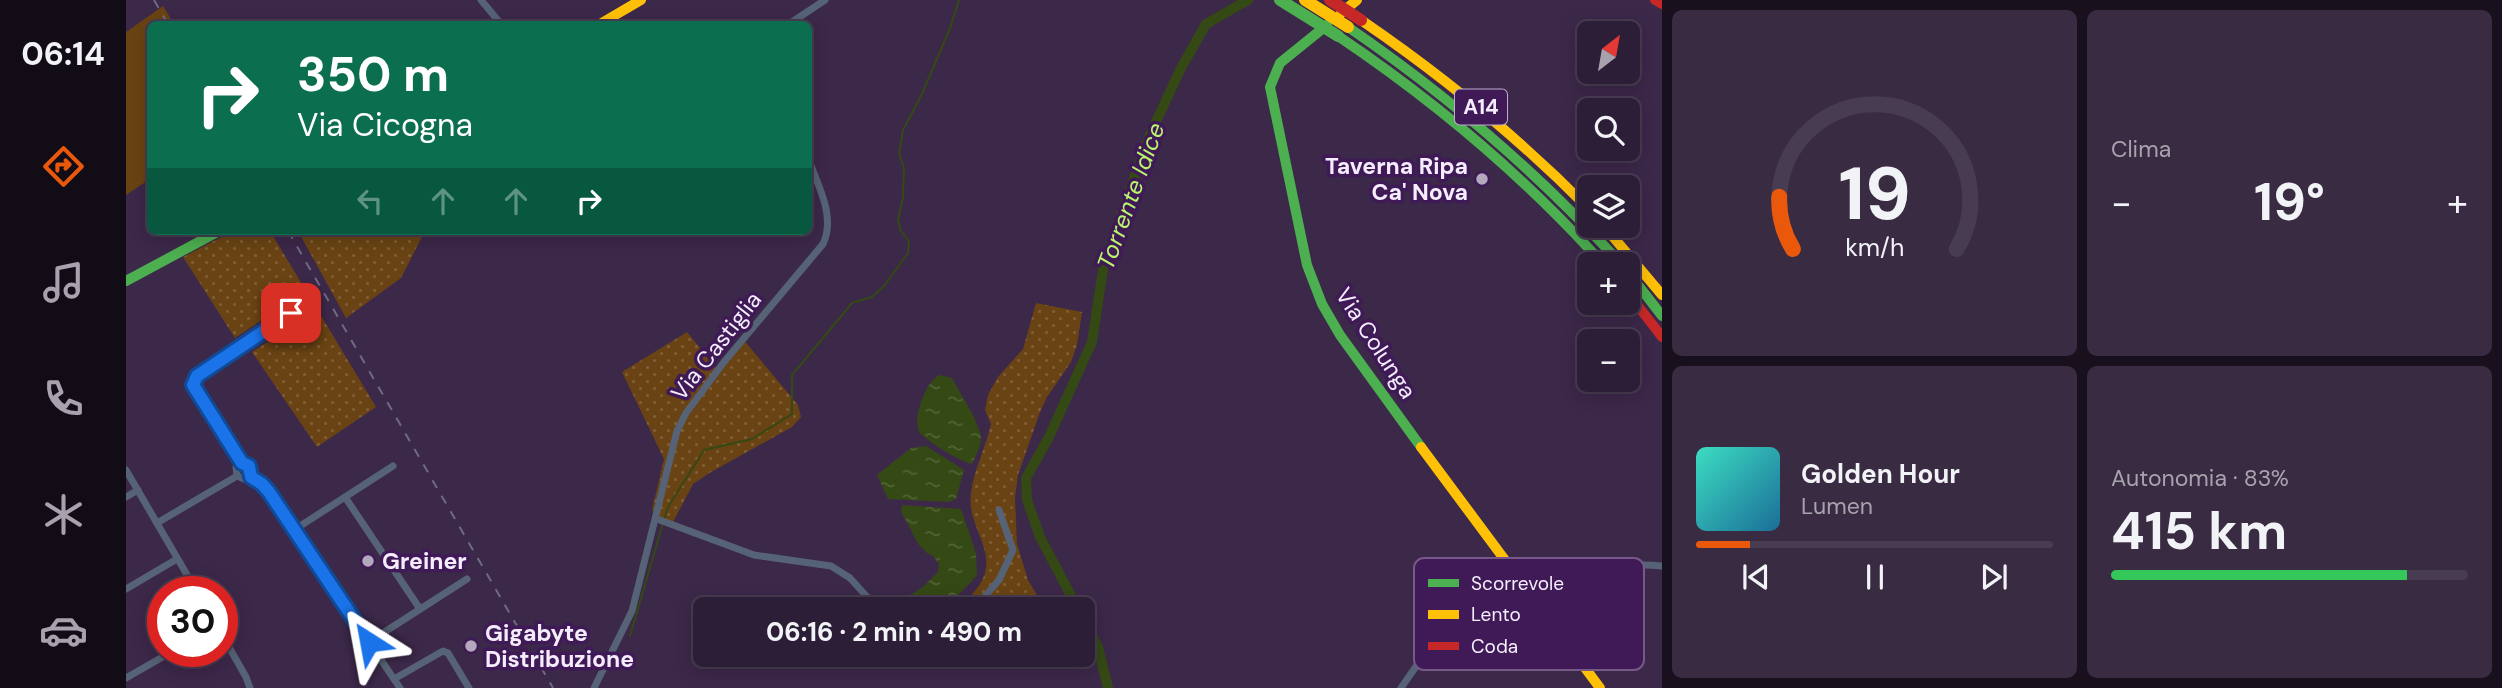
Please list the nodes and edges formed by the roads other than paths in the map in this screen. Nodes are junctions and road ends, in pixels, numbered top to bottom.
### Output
1 (481, 0) edge
2 (641, 0) edge
3 (825, 0) edge
4 (1280, 0) edge
5 (1305, 0) edge
6 (1330, 0) edge
7 (1357, 0) edge
8 (1655, 0) edge
9 (1662, 4) edge
10 (499, 21) edge
11 (605, 21) edge
12 (794, 21) edge
13 (1343, 32) junction
14 (812, 170) edge
15 (1577, 197) edge
16 (212, 235) edge
17 (1614, 238) edge
18 (1592, 252) edge
19 (1610, 252) edge
20 (126, 281) edge
21 (1640, 288) edge
22 (1662, 295) edge
23 (1640, 309) edge
24 (291, 313) dead end
25 (1662, 316) edge
26 (1662, 337) edge
27 (242, 463) junction
28 (393, 466) dead end
29 (126, 470) edge
30 (250, 474) junction
31 (237, 476) junction
32 (138, 490) junction
33 (126, 497) edge
34 (345, 497) junction
35 (999, 510) dead end
36 (661, 520) junction
37 (157, 523) junction
38 (294, 530) junction
39 (1503, 558) edge
40 (177, 559) junction
41 (1644, 566) edge
42 (1662, 566) edge
43 (187, 576) edge
44 (467, 579) dead end
45 (126, 589) edge
46 (867, 597) edge
47 (984, 597) edge
48 (421, 609) junction
49 (369, 642) junction
50 (238, 663) edge
51 (147, 666) edge
52 (1414, 669) edge
53 (1587, 670) edge
54 (126, 678) edge
55 (394, 679) junction
56 (250, 688) edge
57 (400, 688) edge
58 (469, 688) edge
59 (594, 688) edge
60 (1401, 688) edge
61 (1600, 688) edge

1 - 10 street
2 - 11 main road
3 - 12 street
4 - 13 main road, bridge
5 - 13 main road, A14, bridge
6 - 15 main road, A14, bridge
7 - 39 main road, Via Colunga
8 - 9 main road
13 - 18 main road
13 - 19 main road, A14
14 - 36 street, Via Castiglia
16 - 20 main road
17 - 22 main road
21 - 25 main road
23 - 26 main road
24 - 27 street
27 - 30 street
27 - 31 street
28 - 34 street
29 - 32 street
30 - 31 street
30 - 38 street
31 - 37 street
32 - 33 street
32 - 37 street
34 - 38 street
34 - 48 street
35 - 47 street
36 - 46 street
36 - 59 street, Via Castiglia
37 - 40 street
38 - 49 street
40 - 43 street
40 - 45 street
41 - 42 street
44 - 48 street
48 - 49 street
49 - 55 street
50 - 56 street
51 - 54 street
52 - 60 street
53 - 61 main road, Via Colunga
55 - 57 street
55 - 58 street

